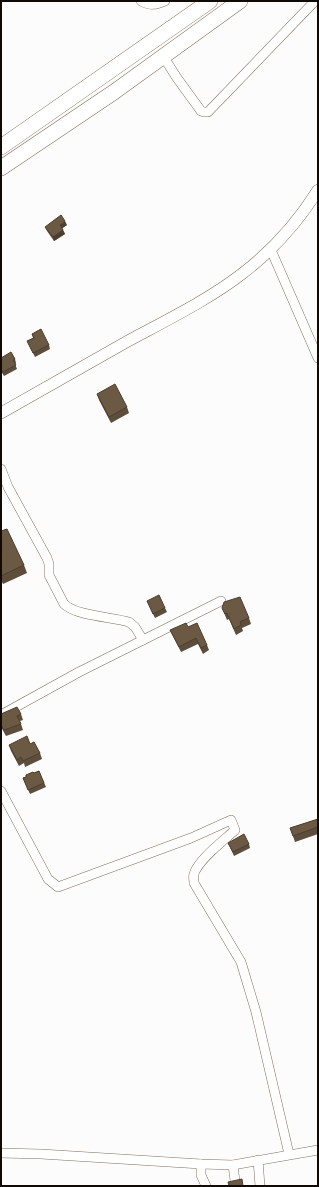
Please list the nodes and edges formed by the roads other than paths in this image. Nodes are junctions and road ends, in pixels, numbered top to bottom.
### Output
1 (141, 1) edge
2 (165, 1) edge
3 (210, 1) edge
4 (240, 1) edge
5 (315, 1) edge
6 (163, 56) junction
7 (1, 147) edge
8 (1, 168) edge
9 (318, 190) edge
10 (270, 250) junction
11 (318, 358) edge
12 (1, 413) edge
13 (1, 464) edge
14 (1, 469) edge
15 (221, 601) dead end
16 (143, 640) junction
17 (1, 715) edge
18 (1, 791) edge
19 (318, 1150) edge
20 (1, 1153) edge
21 (289, 1154) junction
22 (258, 1160) junction
23 (201, 1164) junction
24 (233, 1165) junction
25 (235, 1181) edge
26 (206, 1186) edge
27 (260, 1186) edge

1 - 2 street
3 - 7 highway
4 - 6 highway
5 - 6 street
6 - 8 highway
9 - 10 street
10 - 11 street
10 - 12 street
13 - 14 street
14 - 16 street
15 - 16 street
16 - 17 street
18 - 21 street
19 - 21 street
20 - 23 street
21 - 22 street
22 - 24 street
22 - 27 street
23 - 24 street
23 - 26 street
24 - 25 street

